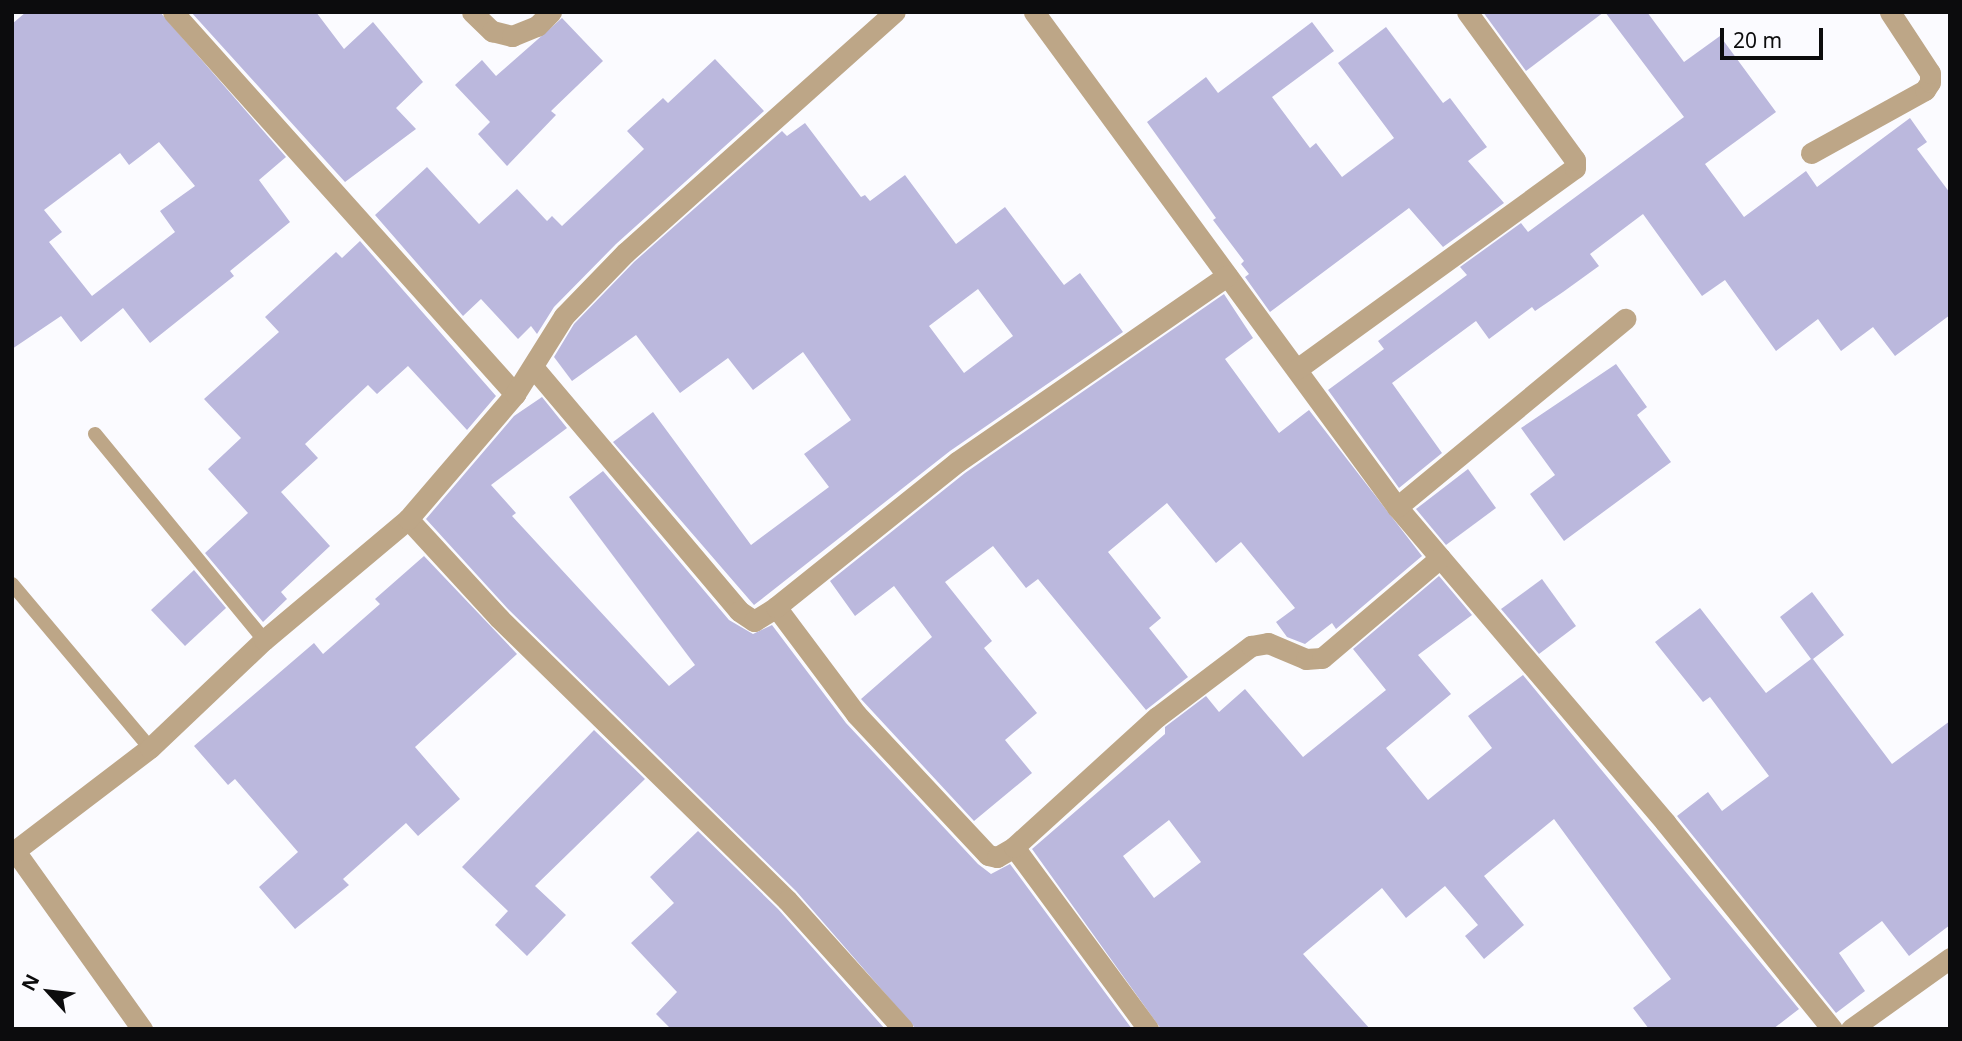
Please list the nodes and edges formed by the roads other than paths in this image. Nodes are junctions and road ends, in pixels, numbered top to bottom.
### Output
1 (173, 12) edge
2 (472, 12) edge
3 (551, 12) edge
4 (895, 12) edge
5 (1034, 12) edge
6 (1467, 12) edge
7 (1890, 12) edge
8 (1811, 153) dead end
9 (1227, 276) junction
10 (1625, 319) dead end
11 (533, 367) junction
12 (1297, 369) junction
13 (515, 394) junction
14 (95, 434) dead end
15 (1397, 507) junction
16 (408, 519) junction
17 (1440, 558) junction
18 (12, 584) edge
19 (776, 607) junction
20 (264, 640) junction
21 (150, 748) junction
22 (1014, 847) junction
23 (13, 852) edge
24 (1950, 958) edge
25 (1858, 1027) edge
26 (142, 1029) edge
27 (904, 1029) edge
28 (1148, 1029) edge
29 (1832, 1029) edge

1 - 13 street
2 - 3 street
4 - 11 street
5 - 9 street
6 - 12 street
7 - 8 street
9 - 12 street
9 - 19 street
10 - 15 street
11 - 13 street
11 - 19 street
12 - 15 street
13 - 16 street
14 - 20 lane
15 - 17 street
16 - 20 street
16 - 27 street
17 - 22 street
17 - 29 street
18 - 21 lane
19 - 22 street
20 - 21 street
21 - 23 street
22 - 28 street
23 - 26 street
24 - 25 street

